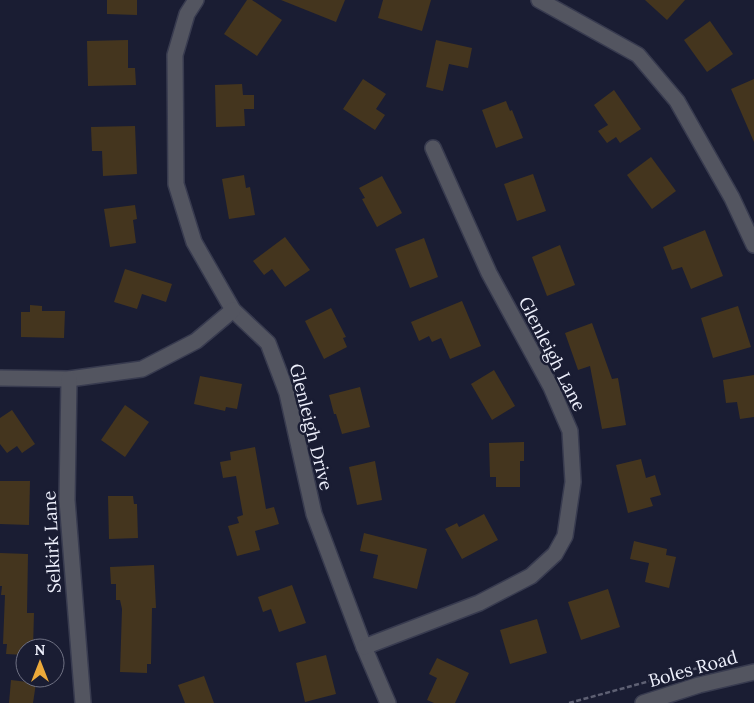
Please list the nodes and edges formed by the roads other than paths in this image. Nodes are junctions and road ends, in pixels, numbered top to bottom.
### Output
1 (196, 0) edge
2 (539, 0) edge
3 (434, 148) dead end
4 (754, 245) edge
5 (233, 310) junction
6 (0, 378) edge
7 (69, 379) junction
8 (364, 647) junction
9 (754, 672) edge
10 (83, 703) edge
11 (388, 703) edge
12 (643, 703) edge

1 - 5 street, Glenleigh Drive
2 - 4 street
3 - 8 street, Glenleigh Lane
5 - 7 street
5 - 8 street, Glenleigh Drive
6 - 7 street
7 - 10 street, Selkirk Lane
8 - 11 street, Glenleigh Drive
9 - 12 street, Boles Road

